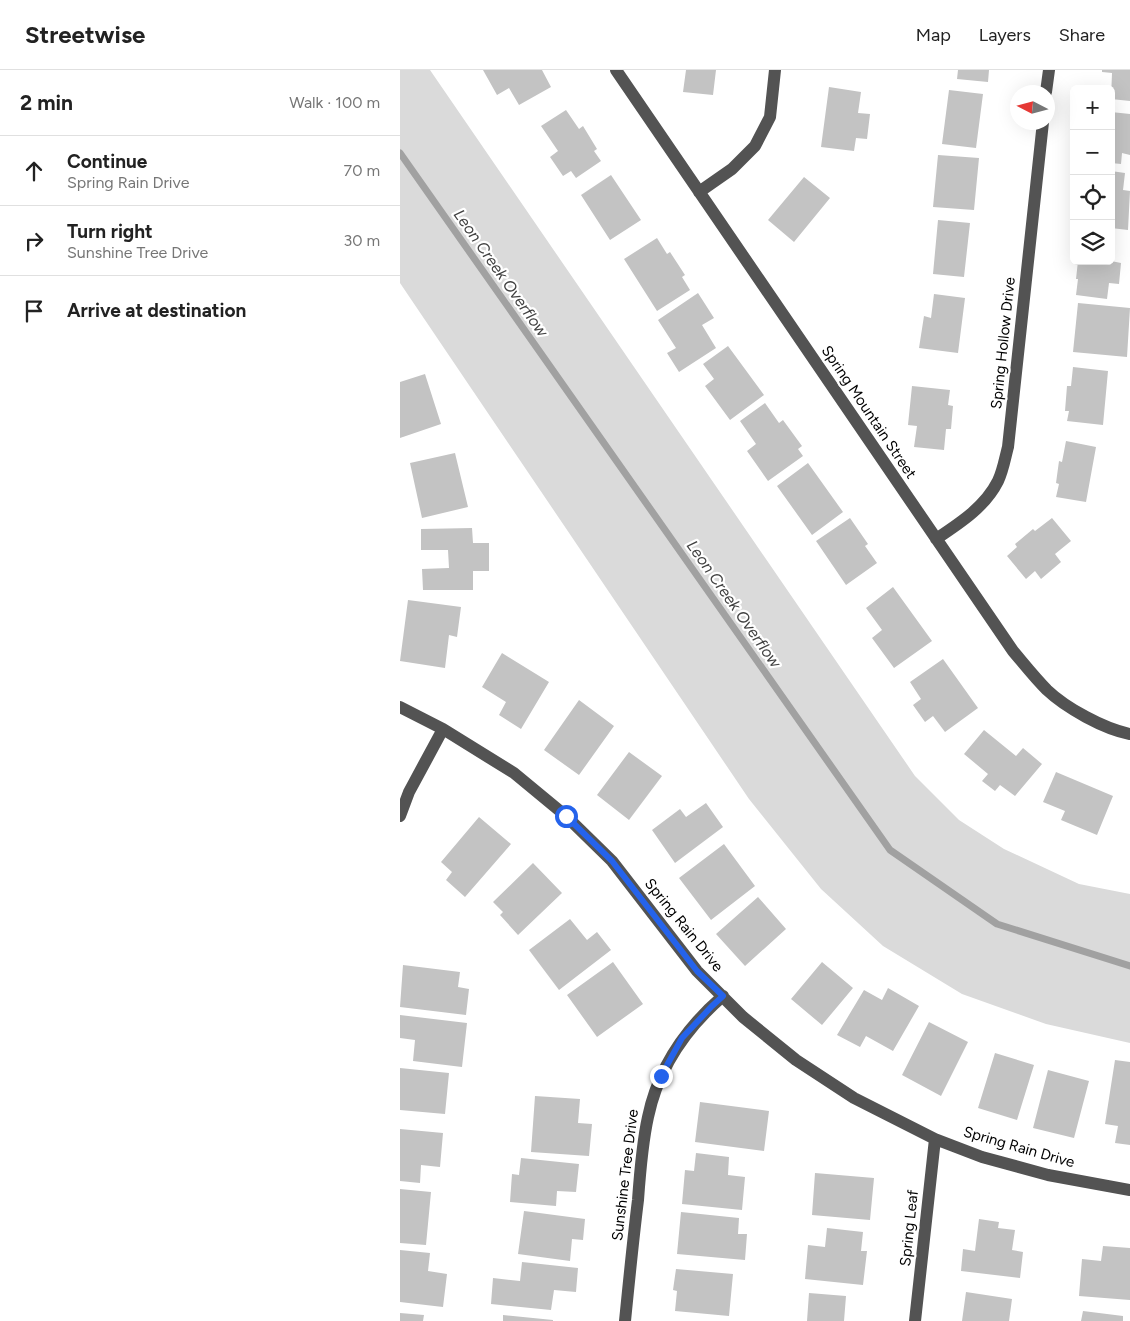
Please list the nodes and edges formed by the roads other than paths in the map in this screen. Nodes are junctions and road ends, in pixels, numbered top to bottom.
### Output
1 (616, 70) edge
2 (775, 70) edge
3 (1049, 70) edge
4 (1047, 85) edge
5 (1042, 130) edge
6 (699, 192) junction
7 (936, 540) junction
8 (400, 707) edge
9 (443, 729) junction
10 (1130, 734) edge
11 (400, 816) edge
12 (723, 996) junction
13 (935, 1139) junction
14 (1130, 1190) edge
15 (624, 1321) edge
16 (915, 1321) edge

1 - 6 street, Spring Mountain Street
2 - 6 street
3 - 4 street
5 - 7 street, Spring Hollow Drive
6 - 7 street, Spring Mountain Street
7 - 10 street, Spring Mountain Street
8 - 9 street, Spring Rain Drive
9 - 11 street
9 - 12 street, Spring Rain Drive
12 - 13 street, Spring Rain Drive
12 - 15 street, Sunshine Tree Drive
13 - 14 street, Spring Rain Drive
13 - 16 street, Spring Leaf

